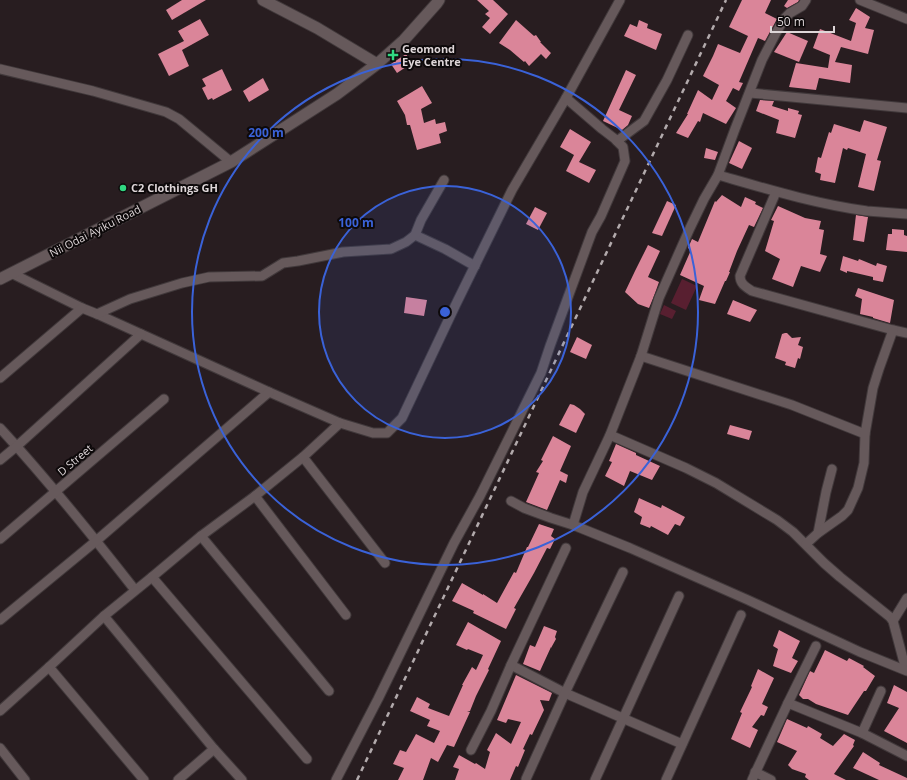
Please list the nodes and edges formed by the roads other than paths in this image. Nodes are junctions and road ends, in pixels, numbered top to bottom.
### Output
1 (263, 0) edge
2 (620, 0) edge
3 (806, 0) edge
4 (860, 0) edge
5 (437, 1) edge
6 (907, 19) edge
7 (688, 36) dead end
8 (377, 64) junction
9 (0, 69) edge
10 (750, 93) junction
11 (566, 98) junction
12 (907, 108) edge
13 (617, 141) junction
14 (231, 162) junction
15 (718, 175) junction
16 (444, 180) dead end
17 (776, 192) junction
18 (907, 214) edge
19 (415, 235) junction
20 (475, 266) junction
21 (11, 273) junction
22 (0, 279) edge
23 (82, 308) junction
24 (97, 314) junction
25 (893, 330) junction
26 (907, 333) edge
27 (141, 334) junction
28 (641, 356) junction
29 (0, 378) edge
30 (269, 392) junction
31 (164, 400) dead end
32 (340, 423) junction
33 (0, 428) edge
34 (866, 434) junction
35 (610, 435) junction
36 (17, 446) junction
37 (303, 457) junction
38 (0, 460) edge
39 (832, 469) dead end
40 (56, 492) junction
41 (255, 496) junction
42 (511, 501) dead end
43 (573, 525) junction
44 (818, 533) junction
45 (201, 536) junction
46 (0, 539) edge
47 (96, 541) junction
48 (806, 544) junction
49 (566, 548) dead end
50 (384, 563) dead end
51 (623, 572) dead end
52 (152, 577) junction
53 (135, 590) junction
54 (679, 596) dead end
55 (907, 598) edge
56 (346, 615) dead end
57 (741, 615) dead end
58 (104, 616) junction
59 (0, 620) edge
60 (893, 621) junction
61 (816, 646) dead end
62 (511, 665) junction
63 (49, 667) junction
64 (906, 670) edge
65 (329, 691) dead end
66 (881, 691) dead end
67 (565, 693) junction
68 (788, 702) junction
69 (0, 710) edge
70 (622, 718) junction
71 (862, 733) junction
72 (682, 744) junction
73 (0, 748) edge
74 (214, 749) junction
75 (470, 750) dead end
76 (907, 756) edge
77 (307, 758) dead end
78 (754, 776) edge
79 (526, 779) dead end
80 (25, 780) edge
81 (144, 780) edge
82 (178, 780) edge
83 (242, 780) edge
84 (336, 780) edge
85 (595, 780) edge
86 (666, 780) edge
87 (772, 780) edge

1 - 8 street
2 - 11 street
3 - 10 street
4 - 6 street
5 - 8 street, Nii Odai Ayiku Road
7 - 13 street
8 - 14 street, Nii Odai Ayiku Road
9 - 14 street
10 - 12 street
10 - 15 street
11 - 13 street
11 - 20 street
13 - 84 street
14 - 21 street, Nii Odai Ayiku Road
15 - 17 street
15 - 28 street
16 - 19 street
17 - 18 street
17 - 25 street
19 - 20 street
19 - 24 street
20 - 32 street
21 - 22 street, Nii Odai Ayiku Road
21 - 23 street
23 - 24 street
23 - 29 street
24 - 27 street
25 - 26 street
25 - 34 street
27 - 30 street
27 - 36 street
28 - 34 street
28 - 35 street
30 - 32 street
30 - 47 street
31 - 40 street, D Street
32 - 37 street
33 - 36 street
34 - 44 street
35 - 43 street
35 - 48 street
36 - 38 street
36 - 40 street
37 - 41 street
37 - 50 street
39 - 44 street
40 - 46 street, D Street
40 - 47 street
41 - 45 street
41 - 56 street
42 - 43 street
43 - 64 street
44 - 48 street
45 - 52 street
45 - 65 street
47 - 53 street
47 - 59 street
48 - 60 street
49 - 62 street
51 - 67 street
52 - 53 street
52 - 77 street
53 - 58 street
54 - 70 street
55 - 60 street
57 - 72 street
58 - 63 street
58 - 74 street
60 - 64 street
61 - 68 street
62 - 67 street
62 - 75 street
63 - 69 street
63 - 81 street
66 - 71 street
67 - 70 street
67 - 79 street
68 - 71 street
68 - 78 street
70 - 72 street
70 - 85 street
71 - 76 street
72 - 86 street
73 - 80 street
74 - 82 street
74 - 83 street
78 - 87 street

